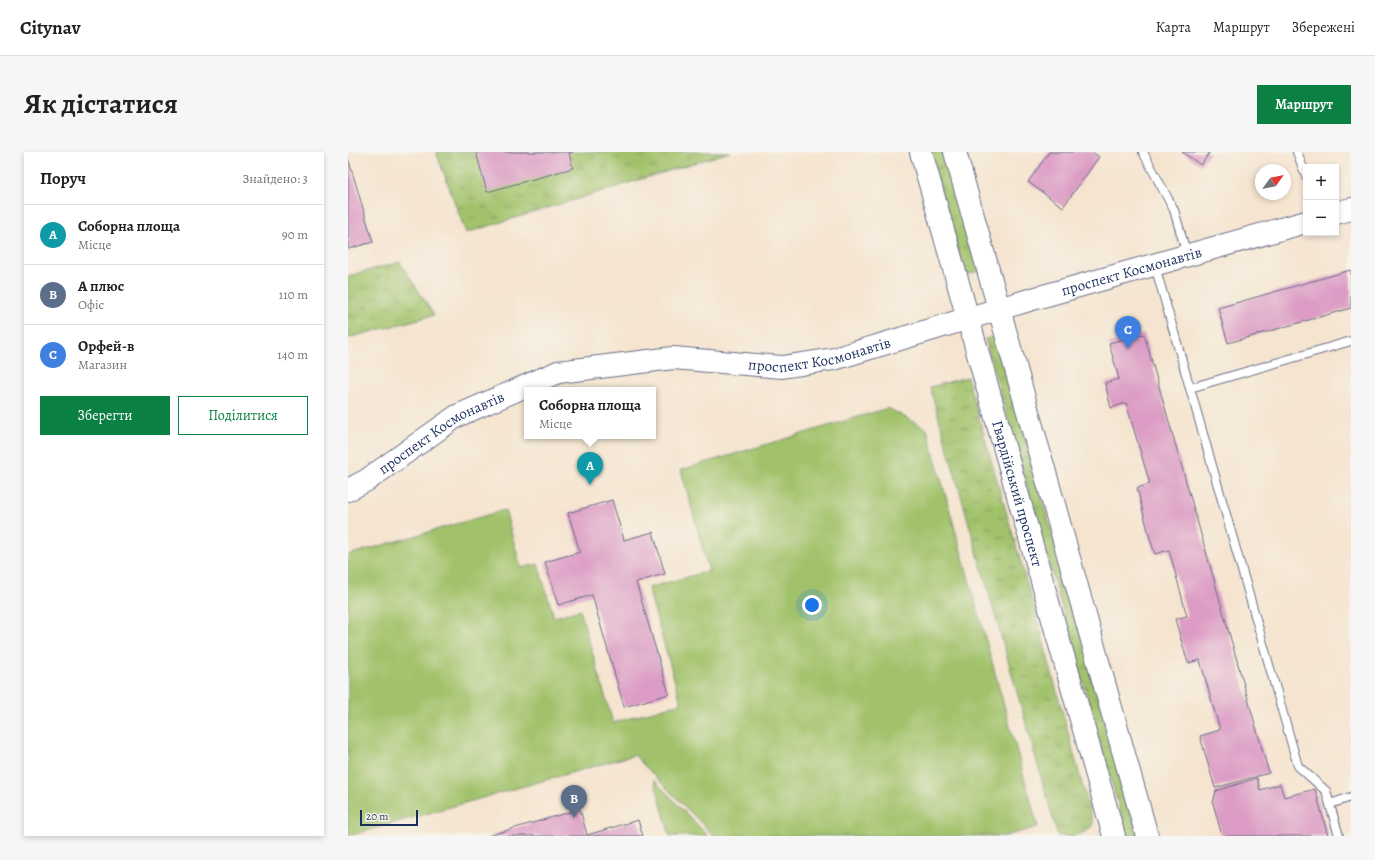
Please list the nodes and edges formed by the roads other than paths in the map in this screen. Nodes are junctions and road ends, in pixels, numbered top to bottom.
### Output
1 (921, 152) edge
2 (955, 152) edge
3 (1143, 152) edge
4 (1297, 152) edge
5 (1303, 168) edge
6 (1351, 209) edge
7 (1339, 212) edge
8 (1303, 223) edge
9 (1187, 255) junction
10 (1154, 265) junction
11 (998, 310) junction
12 (968, 319) junction
13 (1351, 341) edge
14 (1190, 388) junction
15 (348, 490) edge
16 (1351, 798) edge
17 (1330, 804) junction
18 (1114, 836) edge
19 (1147, 836) edge
20 (1339, 836) edge

1 - 12 main road, Гвардійський проспект
2 - 11 main road
3 - 9 lane
4 - 5 lane
6 - 7 main road
8 - 9 main road, проспект Космонавтів
9 - 10 main road, проспект Космонавтів
10 - 11 main road, проспект Космонавтів
10 - 14 lane
11 - 12 main road, проспект Космонавтів
11 - 19 main road
12 - 15 main road, проспект Космонавтів
12 - 18 main road, Гвардійський проспект
13 - 14 lane
14 - 17 lane
16 - 17 lane
17 - 20 lane

